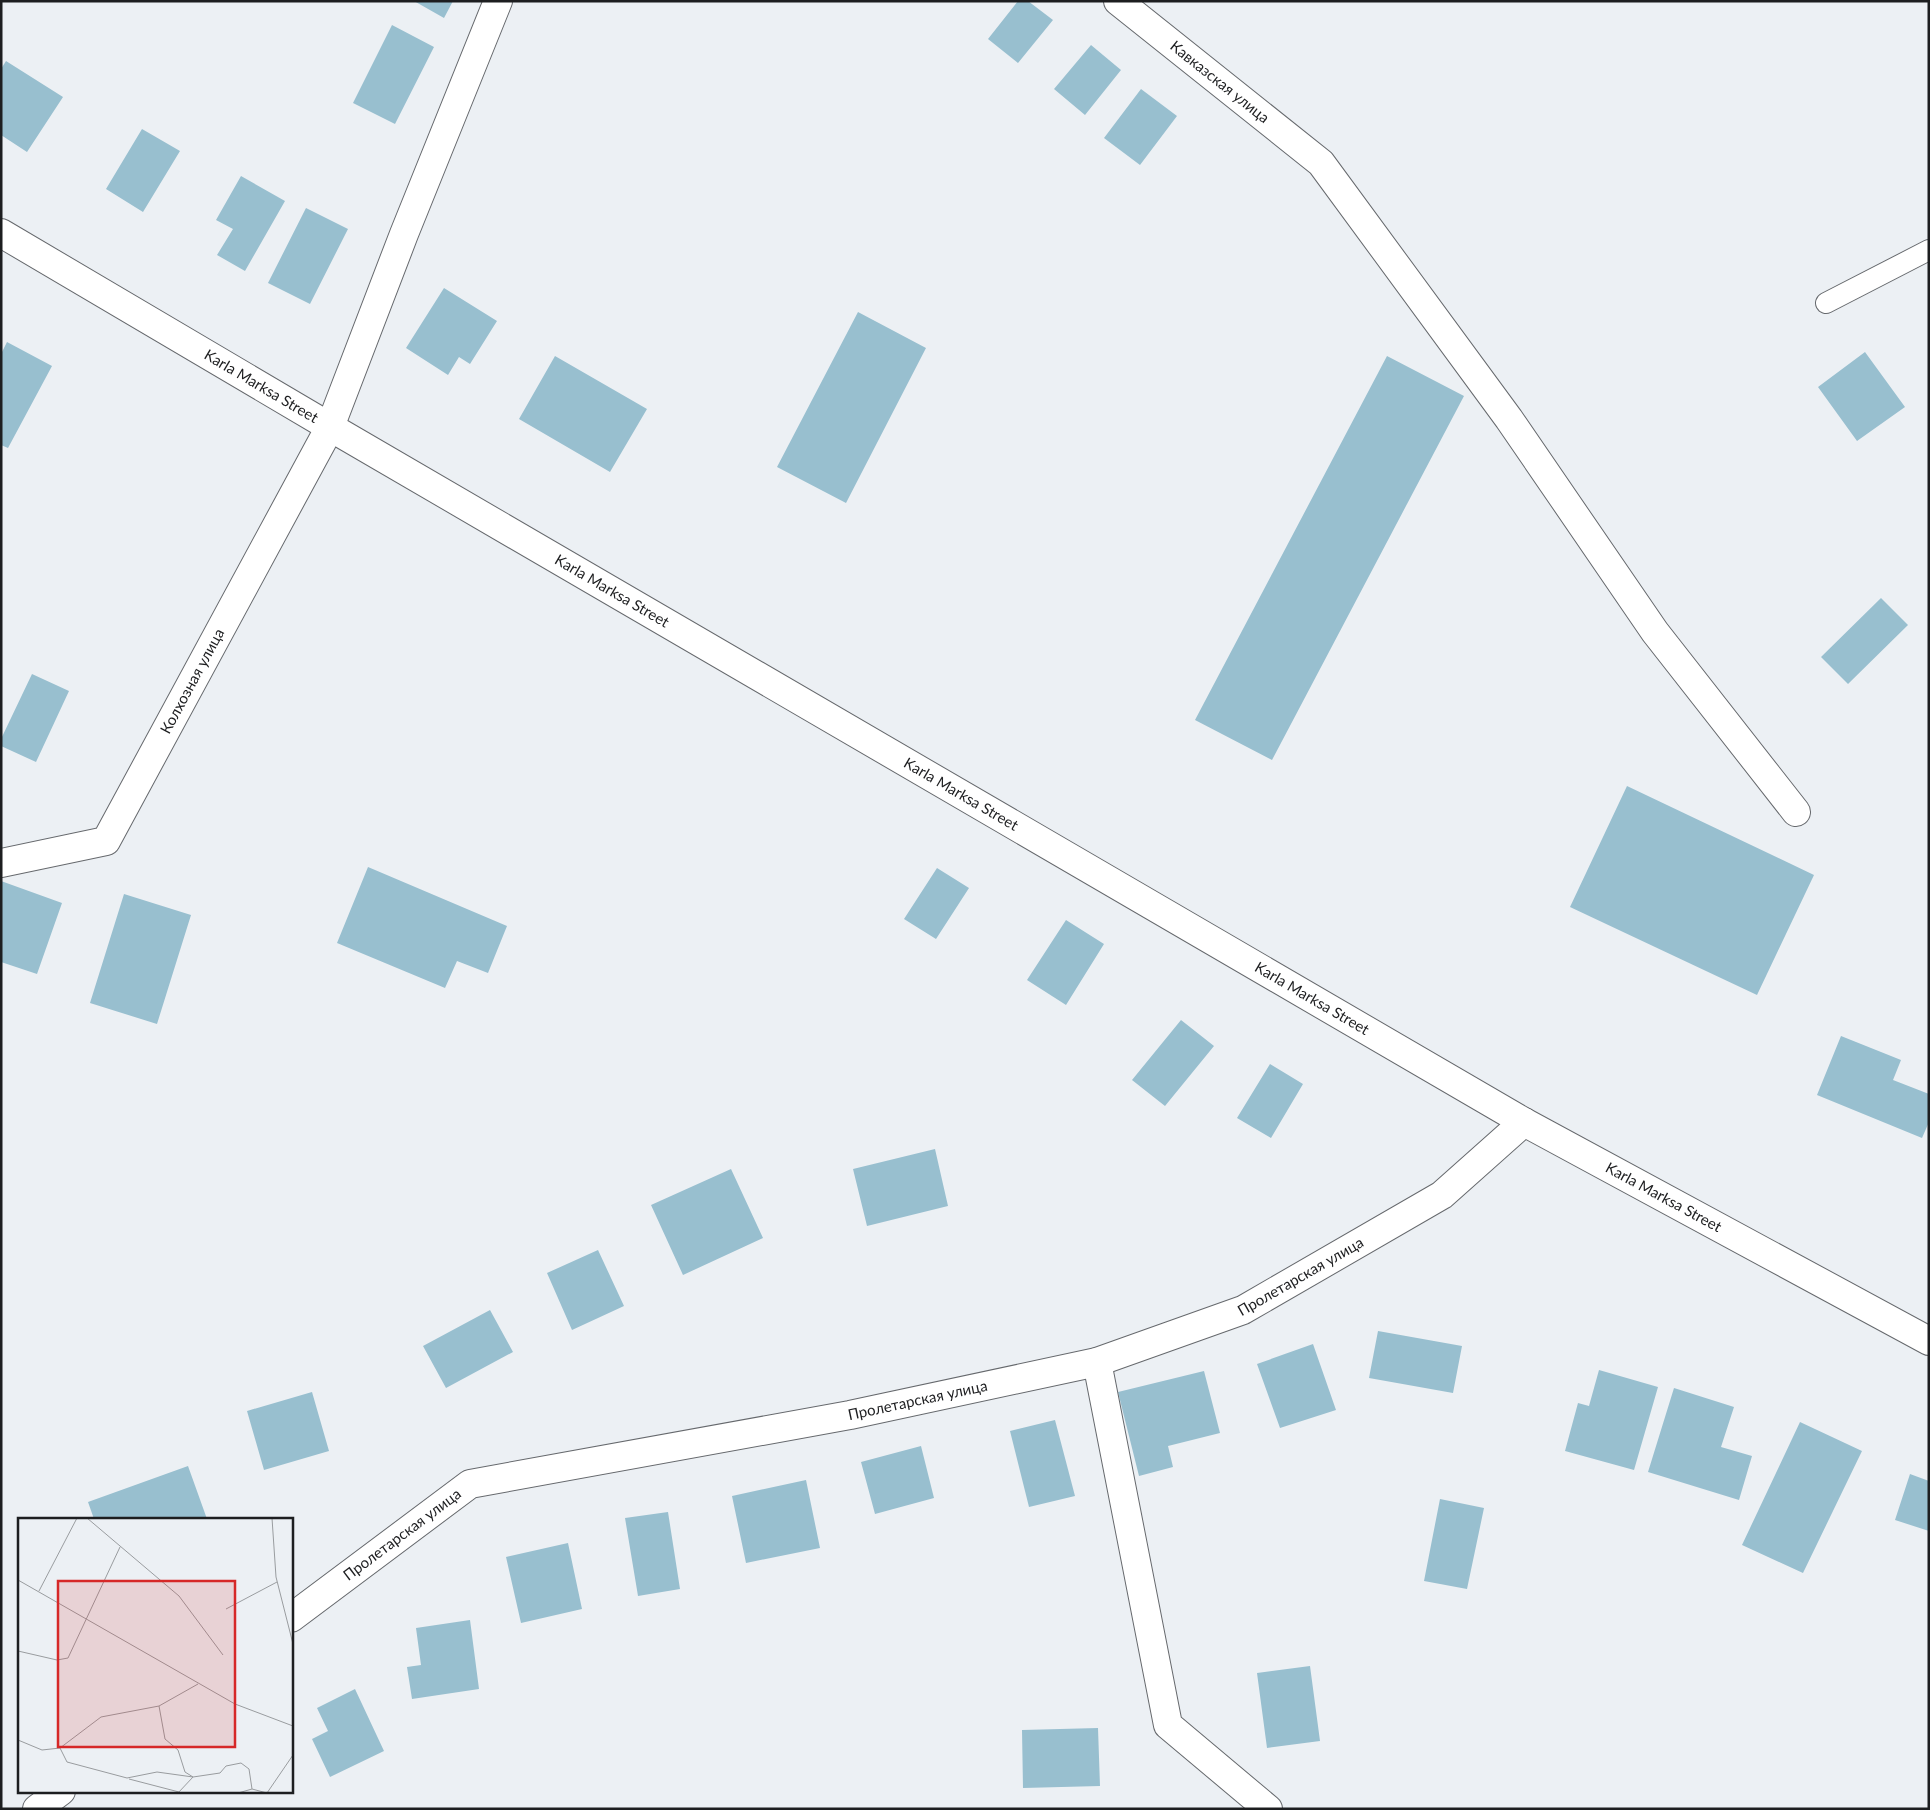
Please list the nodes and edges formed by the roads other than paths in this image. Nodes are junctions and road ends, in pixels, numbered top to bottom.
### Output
1 (498, 1) edge
2 (1118, 1) edge
3 (1, 233) edge
4 (1929, 250) edge
5 (1826, 303) dead end
6 (330, 428) junction
7 (1796, 812) dead end
8 (1, 863) edge
9 (1524, 1122) junction
10 (1929, 1340) edge
11 (1097, 1362) junction
12 (292, 1617) edge
13 (60, 1792) edge
14 (37, 1809) edge
15 (1268, 1809) edge

1 - 6 street, Колхозная улица
2 - 7 street, Кавказская улица
3 - 6 street, Karla Marksa Street
4 - 5 lane
6 - 8 street, Колхозная улица
6 - 9 street, Karla Marksa Street
9 - 10 street, Karla Marksa Street
9 - 11 street, Пролетарская улица
11 - 12 street, Пролетарская улица
11 - 15 street
13 - 14 street

